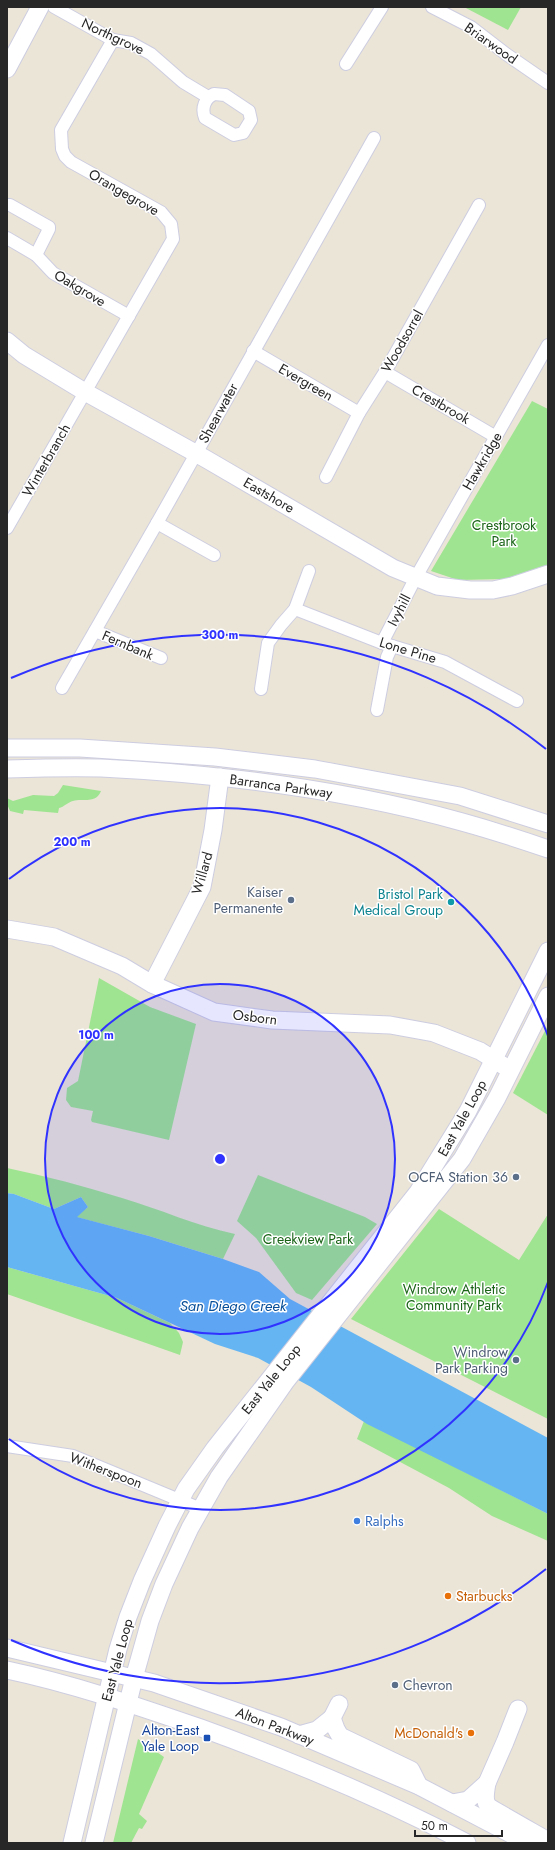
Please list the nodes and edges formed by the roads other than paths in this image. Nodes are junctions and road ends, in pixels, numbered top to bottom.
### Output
1 (40, 7) edge
2 (54, 7) edge
3 (382, 7) edge
4 (432, 7) edge
5 (113, 40) junction
6 (346, 64) dead end
7 (7, 69) edge
8 (548, 83) edge
9 (208, 97) dead end
10 (374, 138) dead end
11 (7, 205) edge
12 (479, 205) dead end
13 (7, 238) edge
14 (36, 255) junction
15 (128, 316) junction
16 (7, 341) edge
17 (548, 345) edge
18 (253, 350) junction
19 (385, 372) junction
20 (85, 392) junction
21 (359, 413) junction
22 (496, 437) junction
23 (196, 453) junction
24 (326, 477) dead end
25 (157, 523) junction
26 (8, 525) edge
27 (214, 555) dead end
28 (309, 571) dead end
29 (548, 574) edge
30 (416, 577) junction
31 (295, 610) junction
32 (95, 631) junction
33 (387, 644) junction
34 (161, 658) dead end
35 (62, 688) dead end
36 (261, 689) dead end
37 (517, 701) dead end
38 (377, 710) dead end
39 (7, 748) edge
40 (7, 769) edge
41 (220, 777) junction
42 (548, 824) edge
43 (548, 849) edge
44 (7, 929) edge
45 (548, 951) edge
46 (152, 984) junction
47 (548, 996) edge
48 (494, 1060) junction
49 (510, 1070) junction
50 (334, 1310) junction
51 (280, 1378) junction
52 (7, 1446) edge
53 (181, 1500) junction
54 (201, 1509) junction
55 (7, 1648) edge
56 (7, 1670) edge
57 (112, 1673) junction
58 (134, 1678) junction
59 (107, 1696) junction
60 (128, 1703) junction
61 (518, 1709) dead end
62 (299, 1735) junction
63 (487, 1783) junction
64 (419, 1786) junction
65 (452, 1803) junction
66 (548, 1841) edge
67 (72, 1843) edge
68 (94, 1843) edge
69 (467, 1843) edge
70 (528, 1843) edge

1 - 7 main road
2 - 5 street, Northgrove
3 - 6 street
4 - 8 street, Briarwood
5 - 9 street, Northgrove
5 - 15 street, Orangegrove
10 - 18 street, Shearwater
11 - 14 street
12 - 19 street, Woodsorrel
13 - 14 street, Oakgrove
14 - 15 street, Oakgrove
15 - 20 street, Orangegrove
16 - 20 main road, Eastshore
17 - 22 street, Hawkridge
18 - 21 street, Evergreen
18 - 23 street, Shearwater
19 - 21 street, Woodsorrel
19 - 22 street, Crestbrook
20 - 23 main road, Eastshore
20 - 26 street, Winterbranch
21 - 24 street, Woodsorrel
22 - 30 street, Hawkridge
23 - 25 street, Shearwater
23 - 30 main road, Eastshore
25 - 27 street
25 - 32 street, Shearwater
28 - 31 street
29 - 30 main road, Eastshore
30 - 33 street, Ivyhill
31 - 33 street, Lone Pine
31 - 36 street
32 - 34 street, Fernbank
32 - 35 street, Shearwater
33 - 37 street, Lone Pine
33 - 38 street, Ivyhill
39 - 42 main road, Barranca Parkway
40 - 41 main road, Barranca Parkway
41 - 43 main road, Barranca Parkway
41 - 46 main road, Willard
44 - 46 main road, Osborn
45 - 48 main road, East Yale Loop
46 - 48 main road, Osborn
47 - 49 main road, East Yale Loop
48 - 49 main road, Osborn
48 - 50 main road, East Yale Loop
49 - 50 main road, East Yale Loop
50 - 51 main road, East Yale Loop
51 - 53 main road, East Yale Loop
51 - 54 main road, East Yale Loop
52 - 53 street, Witherspoon
53 - 54 street, Witherspoon
53 - 57 main road, East Yale Loop
54 - 58 main road, East Yale Loop
55 - 57 main road, Alton Parkway
56 - 59 main road, Alton Parkway
57 - 58 main road, Alton Parkway
57 - 59 main road, East Yale Loop
58 - 60 main road, East Yale Loop
58 - 62 main road, Alton Parkway
59 - 60 main road, Alton Parkway
59 - 67 main road, East Yale Loop
60 - 68 main road, East Yale Loop
60 - 69 main road, Alton Parkway
61 - 63 main road
62 - 64 main road, Alton Parkway
62 - 64 main road
63 - 65 main road
63 - 66 main road
64 - 65 main road, Alton Parkway
65 - 70 main road, Alton Parkway

